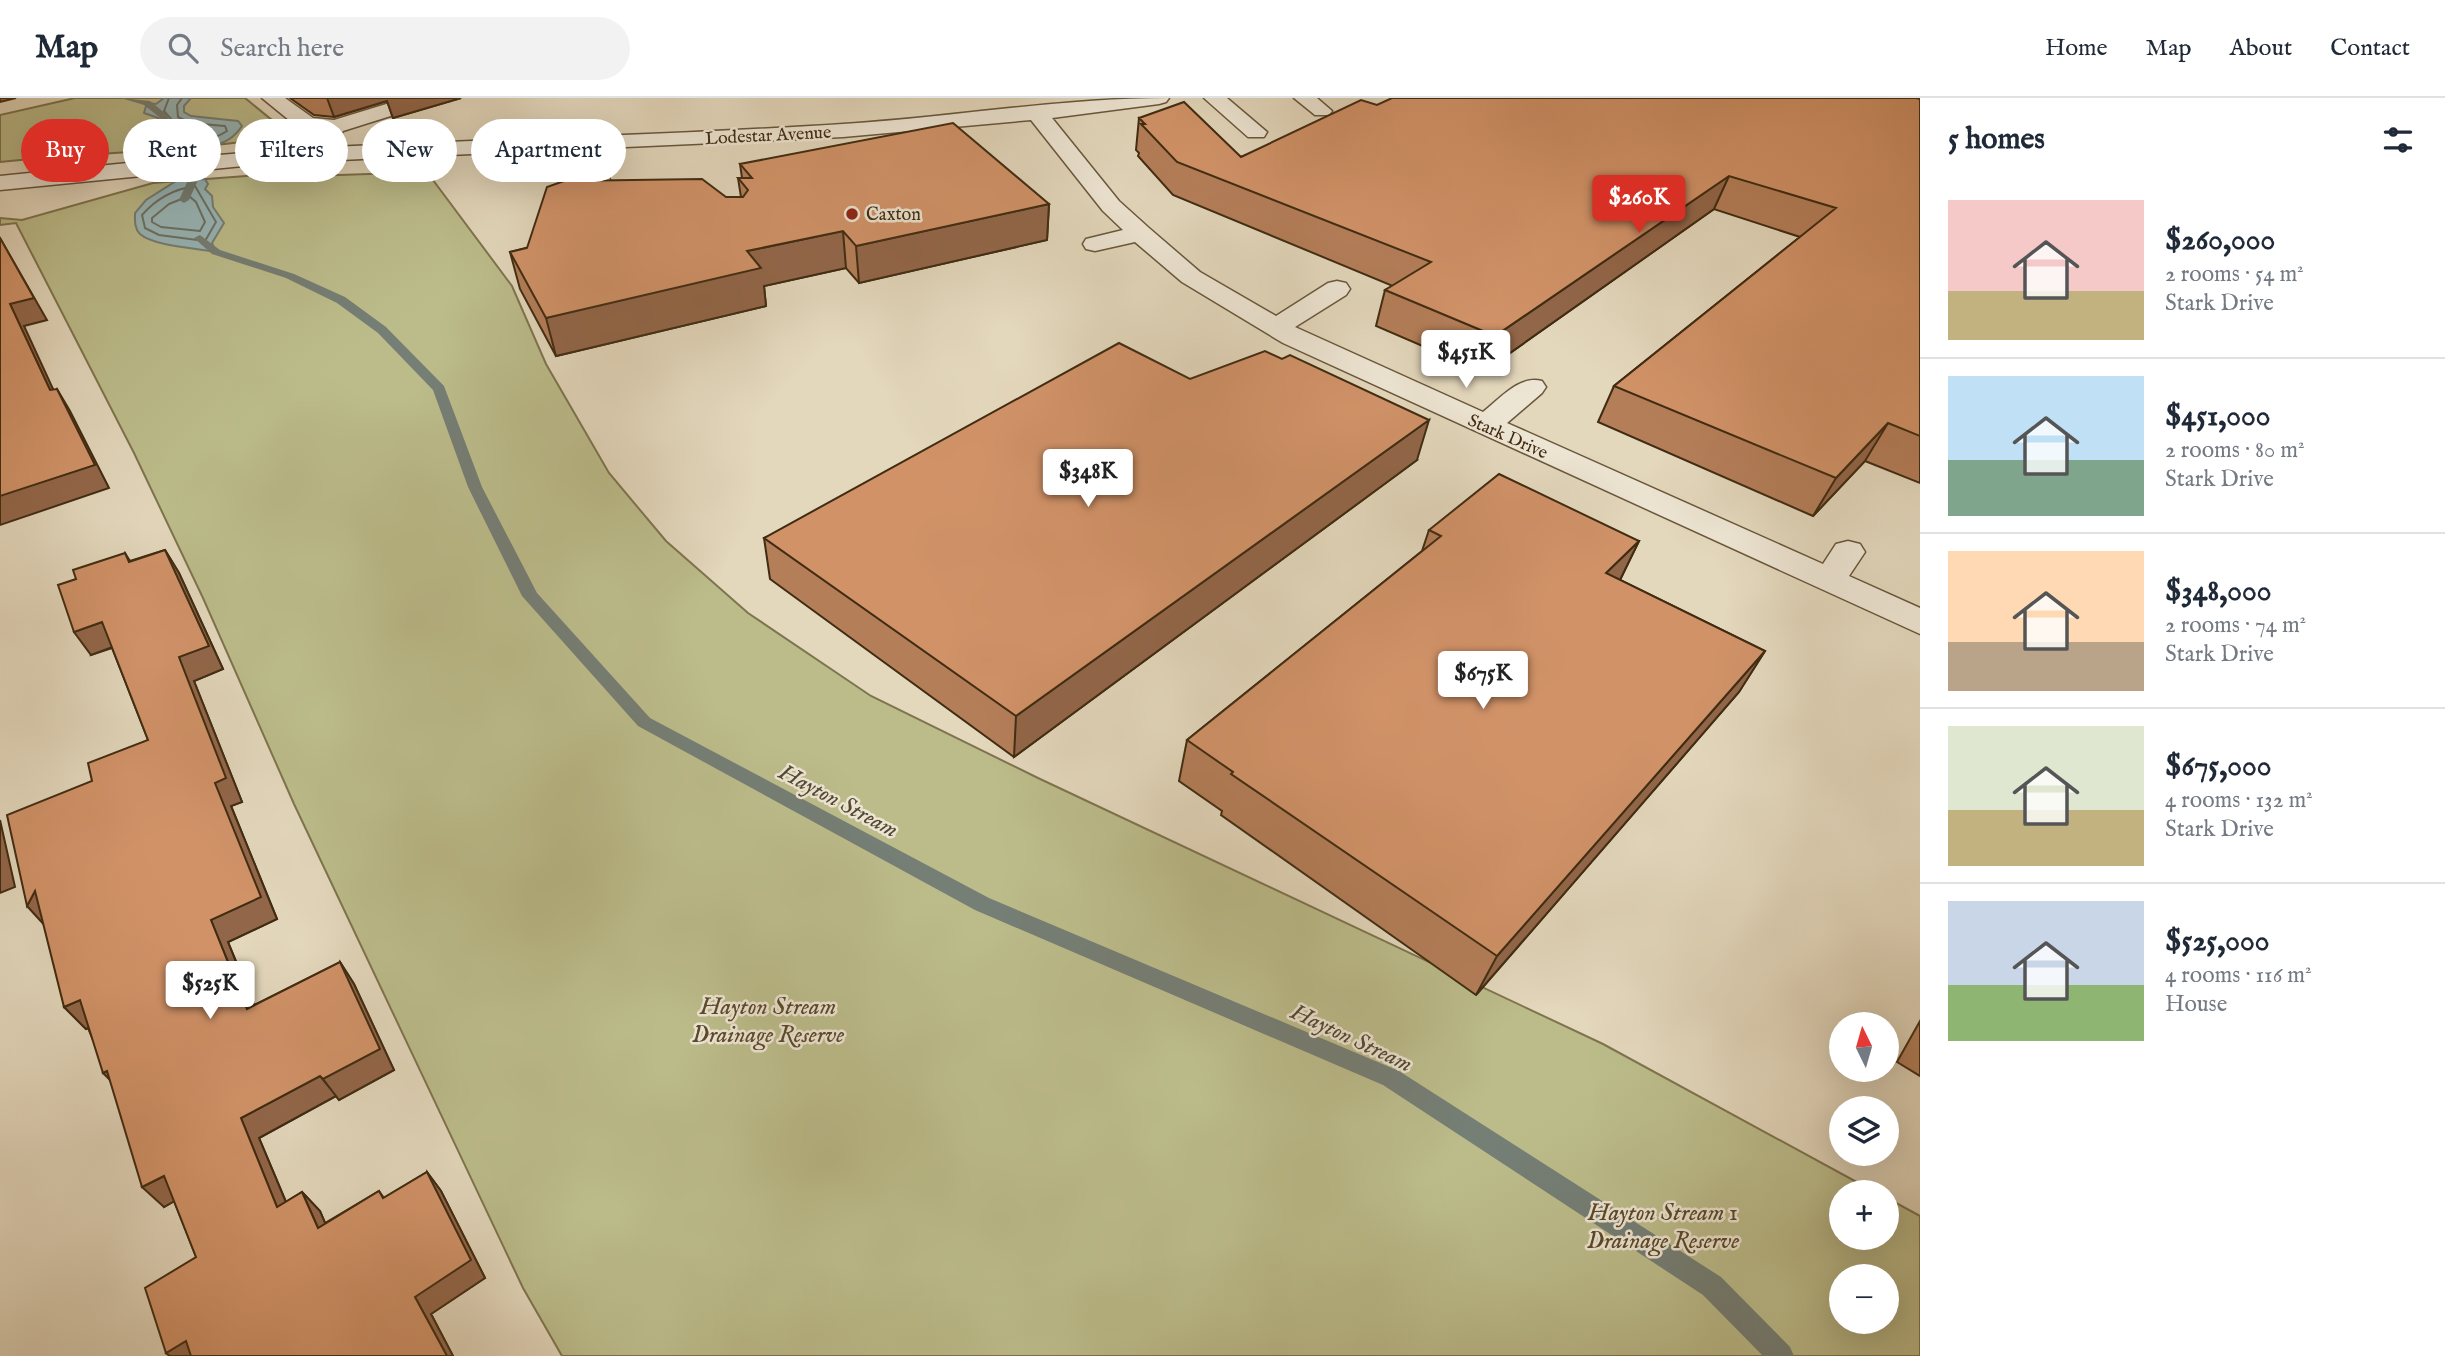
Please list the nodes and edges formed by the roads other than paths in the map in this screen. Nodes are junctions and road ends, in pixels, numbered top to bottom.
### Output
1 (272, 98) edge
2 (428, 98) edge
3 (1159, 98) edge
4 (1214, 98) edge
5 (1304, 98) edge
6 (1322, 111) dead end
7 (1038, 115) junction
8 (300, 119) edge
9 (348, 122) edge
10 (1256, 132) dead end
11 (797, 134) junction
12 (626, 142) edge
13 (471, 149) edge
14 (348, 154) edge
15 (806, 156) edge
16 (235, 160) edge
17 (599, 182) edge
18 (0, 183) edge
19 (666, 191) edge
20 (1140, 233) junction
21 (1095, 244) dead end
22 (1337, 289) dead end
23 (1277, 327) junction
24 (1532, 387) dead end
25 (1485, 426) junction
26 (1848, 552) dead end
27 (1829, 580) junction
28 (1920, 622) edge

1 - 8 street
2 - 9 street
3 - 7 street, Lodestar Avenue
4 - 10 street
5 - 6 street
7 - 11 street, Lodestar Avenue
7 - 20 street, Stark Drive
11 - 12 street, Lodestar Avenue
11 - 15 street
13 - 14 street, Lodestar Avenue
16 - 18 street, Lodestar Avenue
17 - 19 street
20 - 21 street
20 - 23 street, Stark Drive
22 - 23 street
23 - 25 street, Stark Drive
24 - 25 street
25 - 27 street, Stark Drive
26 - 27 street
27 - 28 street, Stark Drive

